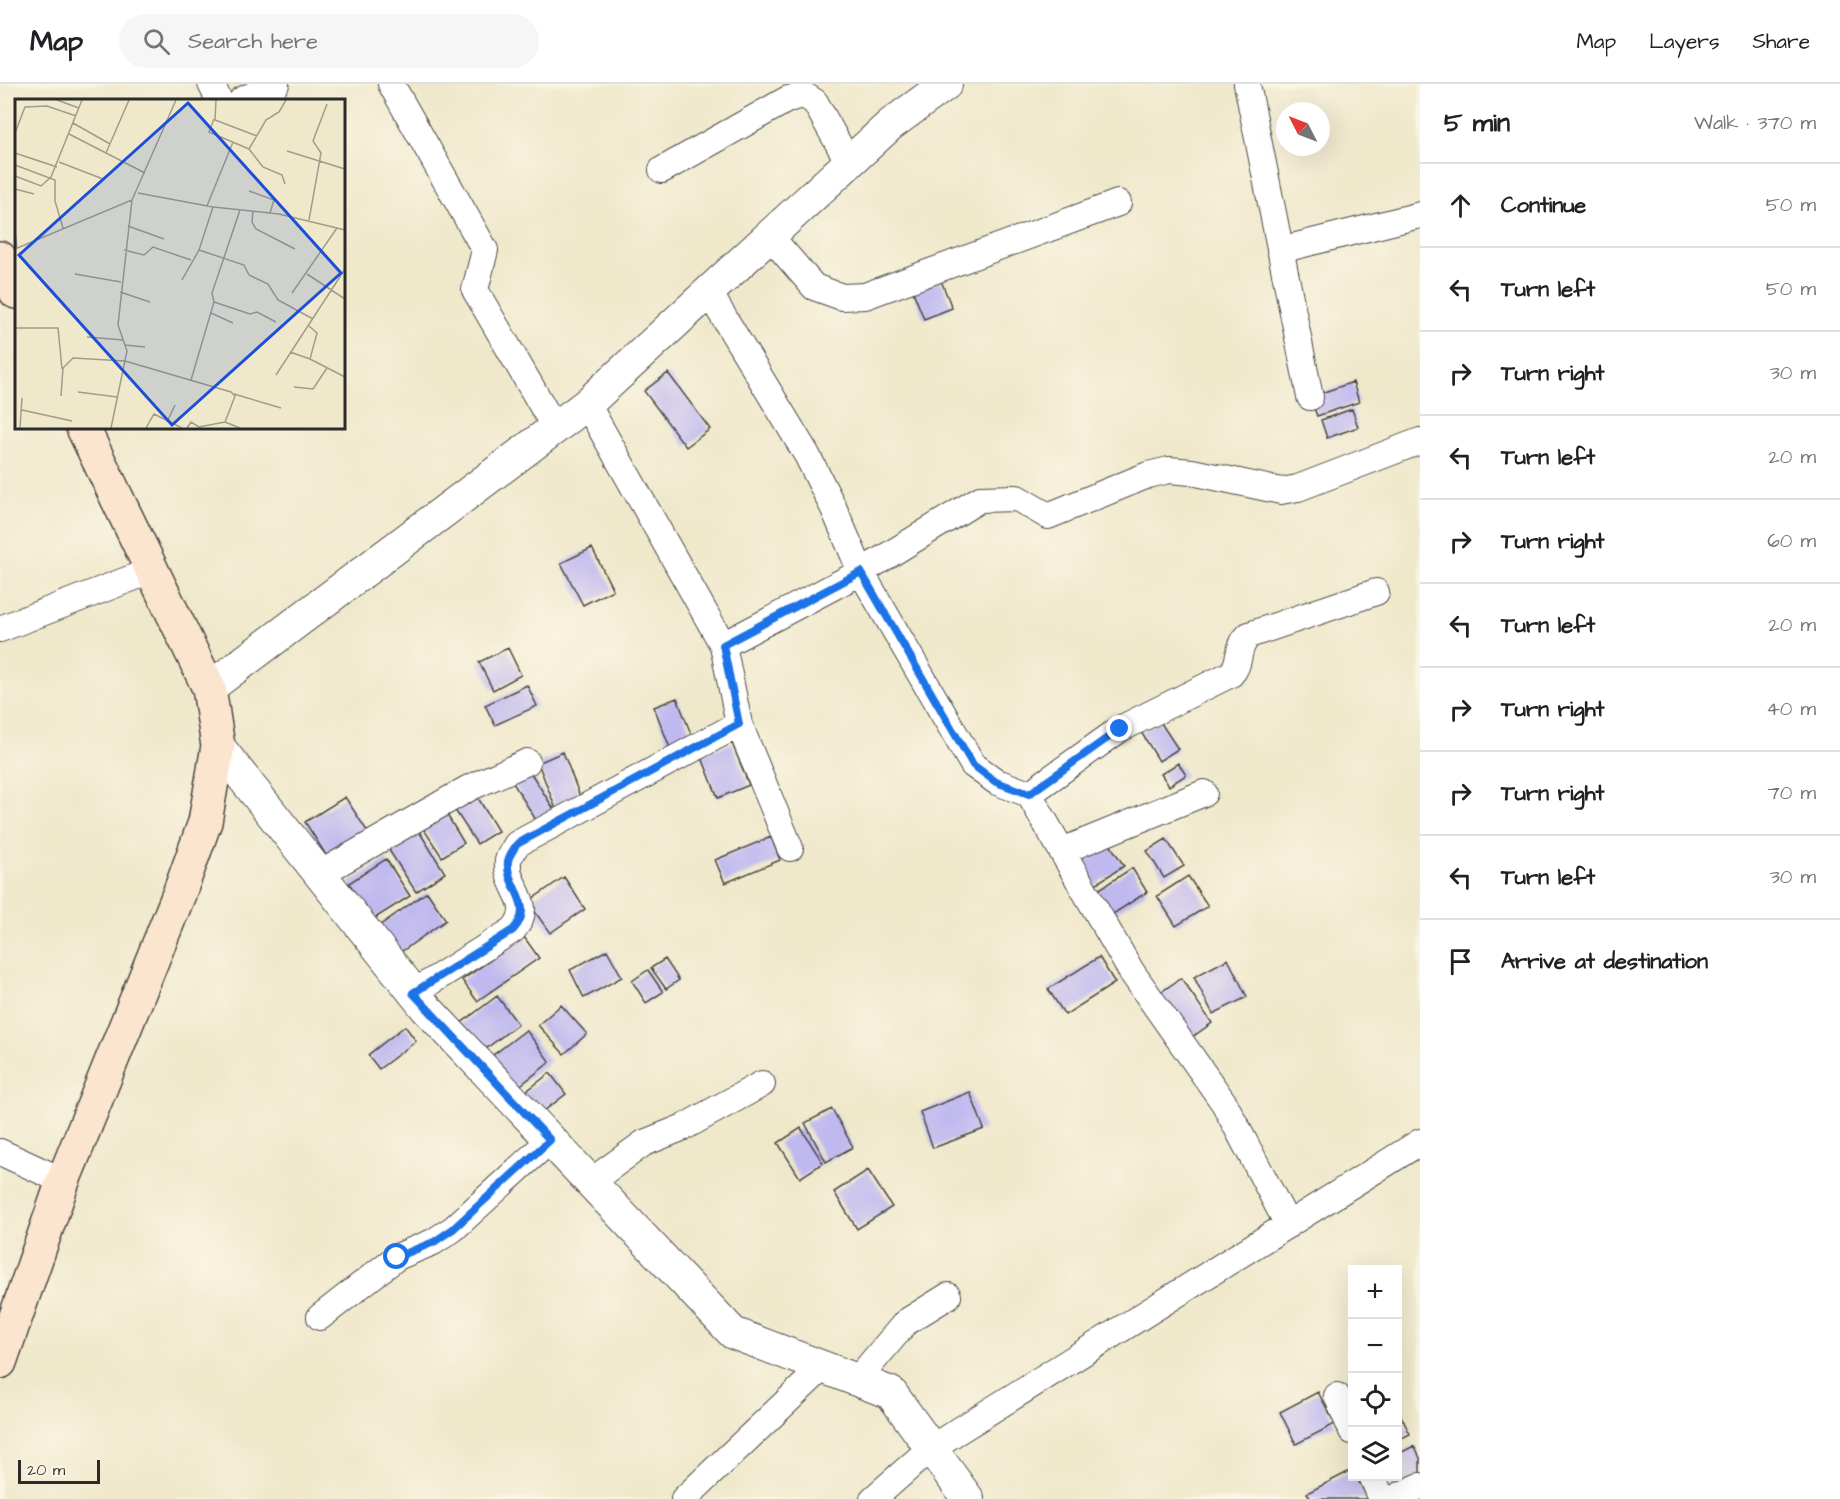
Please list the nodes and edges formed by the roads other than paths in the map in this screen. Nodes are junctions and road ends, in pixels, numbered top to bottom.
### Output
1 (211, 84) edge
2 (276, 84) edge
3 (391, 84) edge
4 (946, 84) edge
5 (1247, 84) edge
6 (218, 99) edge
7 (244, 99) edge
8 (849, 163) junction
9 (662, 170) dead end
10 (1118, 203) dead end
11 (1420, 215) edge
12 (769, 236) junction
13 (1280, 250) junction
14 (0, 258) edge
15 (15, 290) edge
16 (708, 291) junction
17 (1310, 398) dead end
18 (587, 404) junction
19 (555, 428) junction
20 (83, 429) edge
21 (1420, 441) edge
22 (153, 570) junction
23 (861, 572) junction
24 (1376, 592) dead end
25 (0, 629) edge
26 (723, 645) junction
27 (209, 688) junction
28 (739, 724) junction
29 (218, 746) junction
30 (527, 762) dead end
31 (1029, 794) junction
32 (1203, 794) dead end
33 (790, 848) dead end
34 (1062, 851) junction
35 (318, 875) junction
36 (413, 993) junction
37 (762, 1084) dead end
38 (550, 1140) junction
39 (1420, 1142) edge
40 (0, 1152) edge
41 (63, 1181) junction
42 (590, 1182) junction
43 (1288, 1225) junction
44 (948, 1296) dead end
45 (320, 1317) dead end
46 (0, 1362) edge
47 (823, 1367) junction
48 (857, 1380) junction
49 (1337, 1396) dead end
50 (1351, 1427) edge
51 (931, 1448) junction
52 (1374, 1481) edge
53 (1420, 1486) edge
54 (684, 1499) edge
55 (873, 1499) edge
56 (968, 1499) edge
57 (1382, 1499) edge
58 (1392, 1499) edge

1 - 6 street
2 - 7 street
3 - 19 street
4 - 8 street
5 - 13 street
8 - 9 street
8 - 12 street
10 - 12 street
11 - 13 street
12 - 16 street
13 - 17 street
14 - 15 main road
16 - 18 street
16 - 23 street
18 - 19 street
18 - 26 street
19 - 27 street
20 - 22 main road
21 - 23 street
22 - 25 street
22 - 27 main road
23 - 26 street
23 - 31 street
24 - 31 street
26 - 28 street
27 - 29 main road
28 - 33 street
28 - 36 street
29 - 35 street
29 - 41 main road
30 - 35 street
31 - 34 street
32 - 34 street
34 - 43 street
35 - 36 street
36 - 38 street
37 - 42 street
38 - 42 street
38 - 45 street
39 - 43 street
40 - 41 street
41 - 46 main road
42 - 47 street
43 - 51 street
44 - 48 street
47 - 48 street
47 - 54 street
48 - 51 street
49 - 50 street
51 - 55 street
51 - 56 street
52 - 57 street
53 - 58 street

